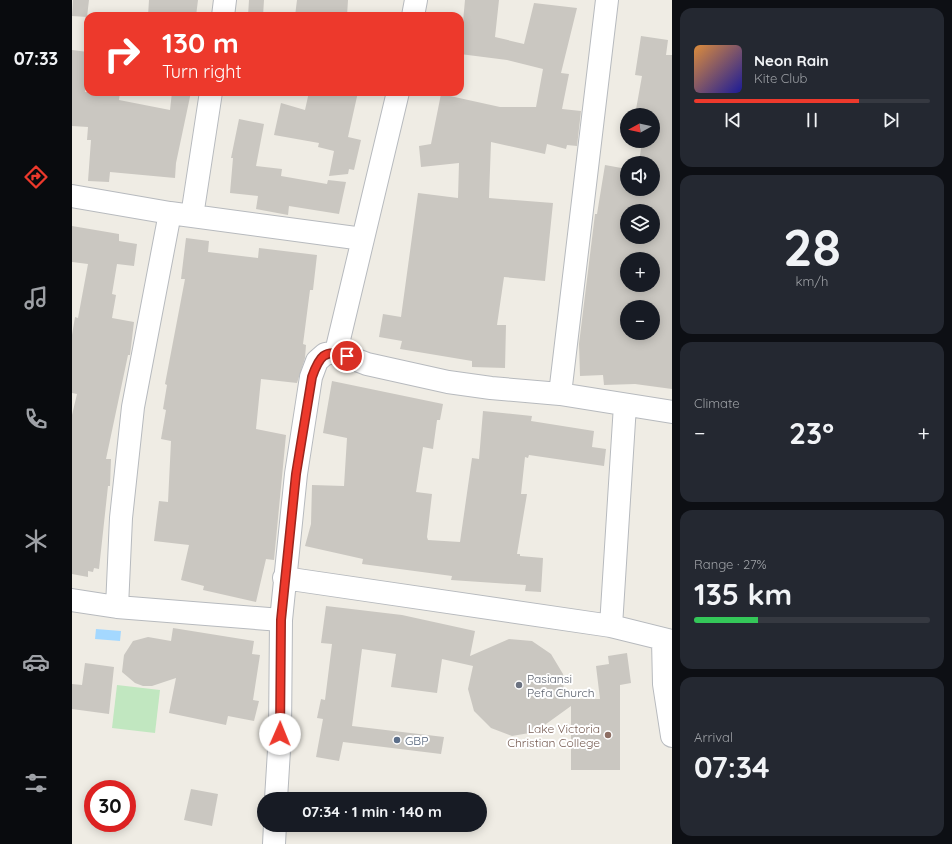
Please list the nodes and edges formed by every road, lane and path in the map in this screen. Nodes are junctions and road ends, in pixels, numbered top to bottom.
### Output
1 (225, 0) edge
2 (416, 0) edge
3 (607, 0) edge
4 (224, 12) edge
5 (414, 12) edge
6 (210, 96) edge
7 (397, 96) edge
8 (72, 196) edge
9 (170, 212) junction
10 (192, 216) junction
11 (363, 239) junction
12 (336, 352) junction
13 (560, 394) junction
14 (624, 405) junction
15 (672, 412) edge
16 (284, 578) junction
17 (72, 600) edge
18 (117, 607) junction
19 (281, 620) junction
20 (611, 626) junction
21 (668, 640) edge
22 (672, 736) edge
23 (276, 792) edge
24 (275, 832) edge
25 (274, 844) edge

1 - 4 street
2 - 5 street
3 - 13 street
6 - 10 street
7 - 11 street
8 - 9 street
9 - 10 street
9 - 18 street
10 - 11 street
11 - 12 street
12 - 13 street
12 - 16 street
13 - 14 street
14 - 15 street
14 - 20 street
16 - 19 street
16 - 20 street
17 - 18 street
18 - 19 street
19 - 23 street
20 - 21 street
21 - 22 street
24 - 25 street

